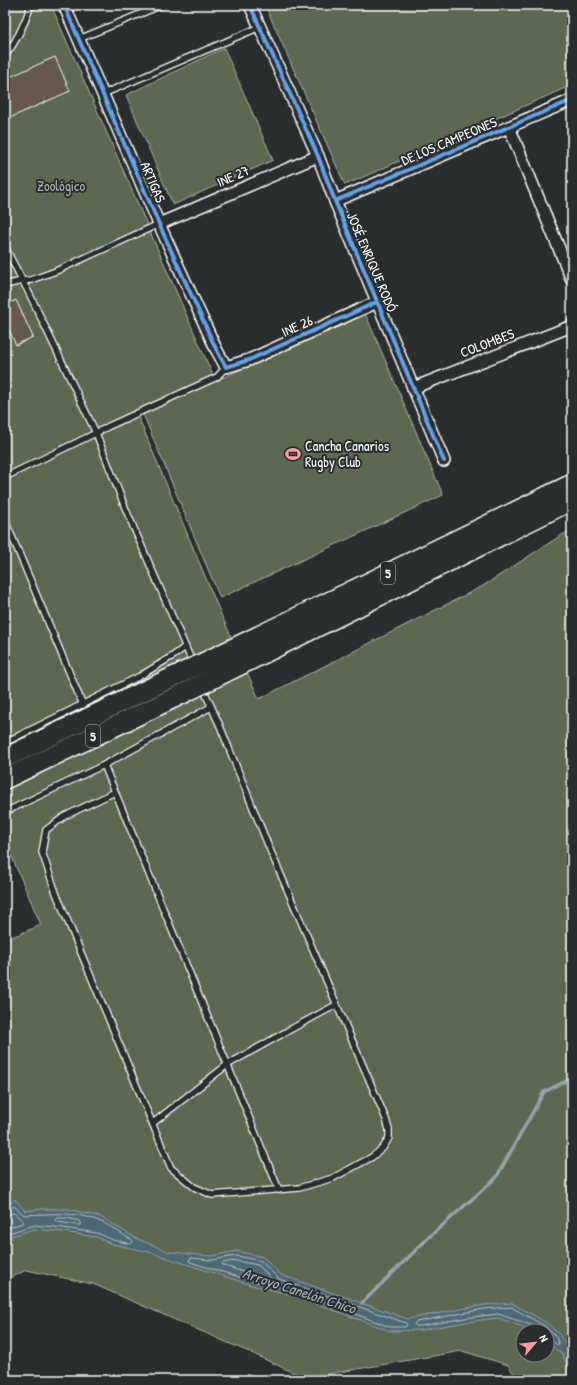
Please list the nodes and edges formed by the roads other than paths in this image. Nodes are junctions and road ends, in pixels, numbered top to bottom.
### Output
1 (30, 5) edge
2 (65, 5) edge
3 (162, 5) edge
4 (250, 5) edge
5 (260, 27) junction
6 (79, 39) junction
7 (5, 56) edge
8 (103, 94) junction
9 (572, 100) edge
10 (510, 127) junction
11 (318, 156) junction
12 (335, 201) junction
13 (159, 224) junction
14 (5, 249) edge
15 (572, 280) edge
16 (22, 281) junction
17 (5, 285) edge
18 (377, 302) junction
19 (572, 326) edge
20 (226, 367) junction
21 (413, 388) junction
22 (96, 433) junction
23 (444, 461) dead end
24 (5, 477) edge
25 (572, 484) edge
26 (572, 500) edge
27 (5, 520) edge
28 (185, 647) junction
29 (203, 674) junction
30 (177, 685) junction
31 (83, 705) junction
32 (212, 707) junction
33 (5, 742) edge
34 (5, 758) edge
35 (104, 765) junction
36 (5, 779) edge
37 (115, 792) junction
38 (5, 812) edge
39 (336, 1006) junction
40 (227, 1065) junction
41 (153, 1123) junction
42 (279, 1190) junction

1 - 7 lane
2 - 6 street, ARTIGAS
3 - 6 lane
4 - 5 street, JOSÉ ENRIQUE RODÓ
5 - 8 lane
5 - 11 street, JOSÉ ENRIQUE RODÓ
6 - 8 street, ARTIGAS
8 - 13 street, ARTIGAS
9 - 10 street, DE LOS CAMPEONES
10 - 12 street, DE LOS CAMPEONES
10 - 15 street
11 - 12 street, JOSÉ ENRIQUE RODÓ
11 - 13 street, INE 27
12 - 18 street, JOSÉ ENRIQUE RODÓ
13 - 16 lane
13 - 20 street, ARTIGAS
14 - 16 lane
16 - 17 lane
16 - 22 lane
18 - 20 street, INE 26
18 - 21 street, JOSÉ ENRIQUE RODÓ
19 - 21 street, COLOMBES
20 - 22 lane
21 - 23 street, JOSÉ ENRIQUE RODÓ
22 - 24 lane
22 - 28 lane
25 - 29 highway, 5
26 - 29 highway, 5
27 - 31 lane
28 - 29 lane
28 - 31 lane
29 - 30 highway, 5, bridge
29 - 32 lane
30 - 34 highway, 5
30 - 36 highway, 5
31 - 33 lane
32 - 35 lane
32 - 39 lane
35 - 37 lane
35 - 38 lane
37 - 40 lane
37 - 41 lane
39 - 40 lane
39 - 42 lane
40 - 41 lane
40 - 42 lane
41 - 42 lane

